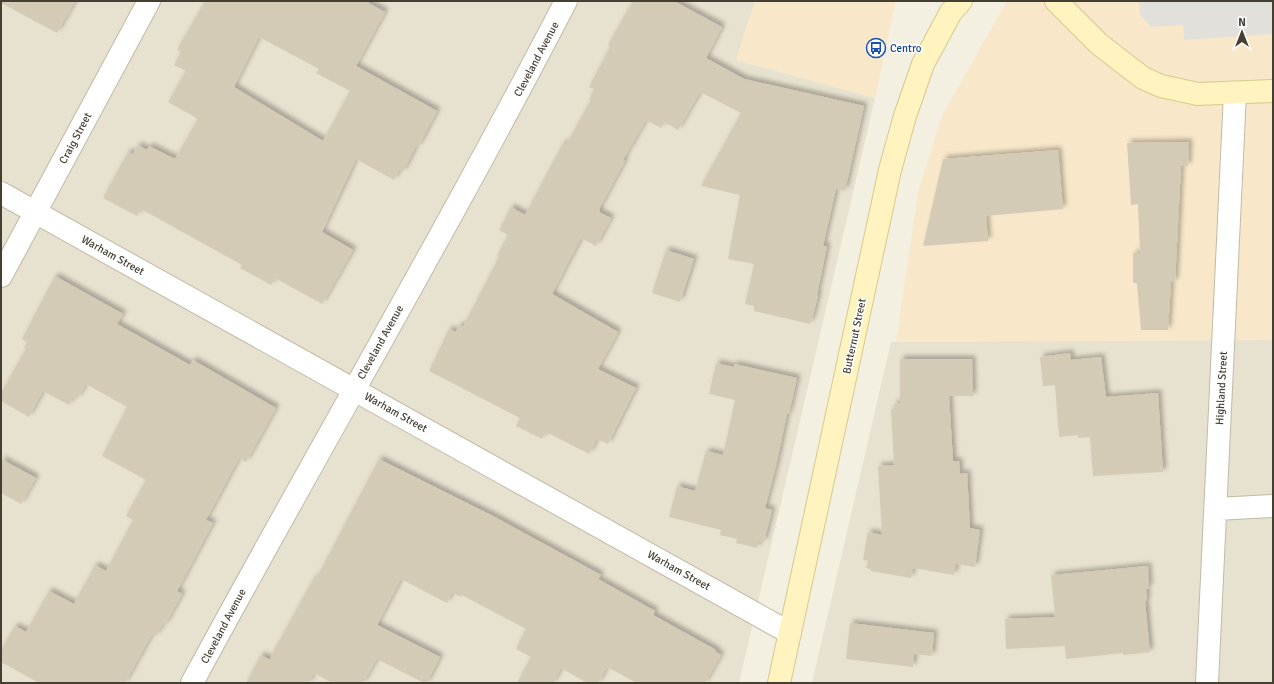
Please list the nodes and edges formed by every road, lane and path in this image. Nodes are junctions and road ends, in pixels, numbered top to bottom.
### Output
1 (149, 1) edge
2 (566, 1) edge
3 (961, 1) edge
4 (1056, 1) edge
5 (1273, 91) edge
6 (1235, 92) junction
7 (1, 193) edge
8 (36, 212) junction
9 (1, 276) edge
10 (354, 389) junction
11 (1273, 506) edge
12 (1216, 509) junction
13 (790, 633) junction
14 (192, 683) edge
15 (779, 683) edge
16 (1207, 683) edge

1 - 8 street, Craig Street
2 - 10 street, Cleveland Avenue
3 - 13 street, Butternut Street
4 - 6 street
5 - 6 street
6 - 12 street, Highland Street
7 - 8 street, Warham Street
8 - 9 street, Craig Street
8 - 10 street, Warham Street
10 - 13 street, Warham Street
10 - 14 street, Cleveland Avenue
11 - 12 street
12 - 16 street, Highland Street
13 - 15 street, Butternut Street

